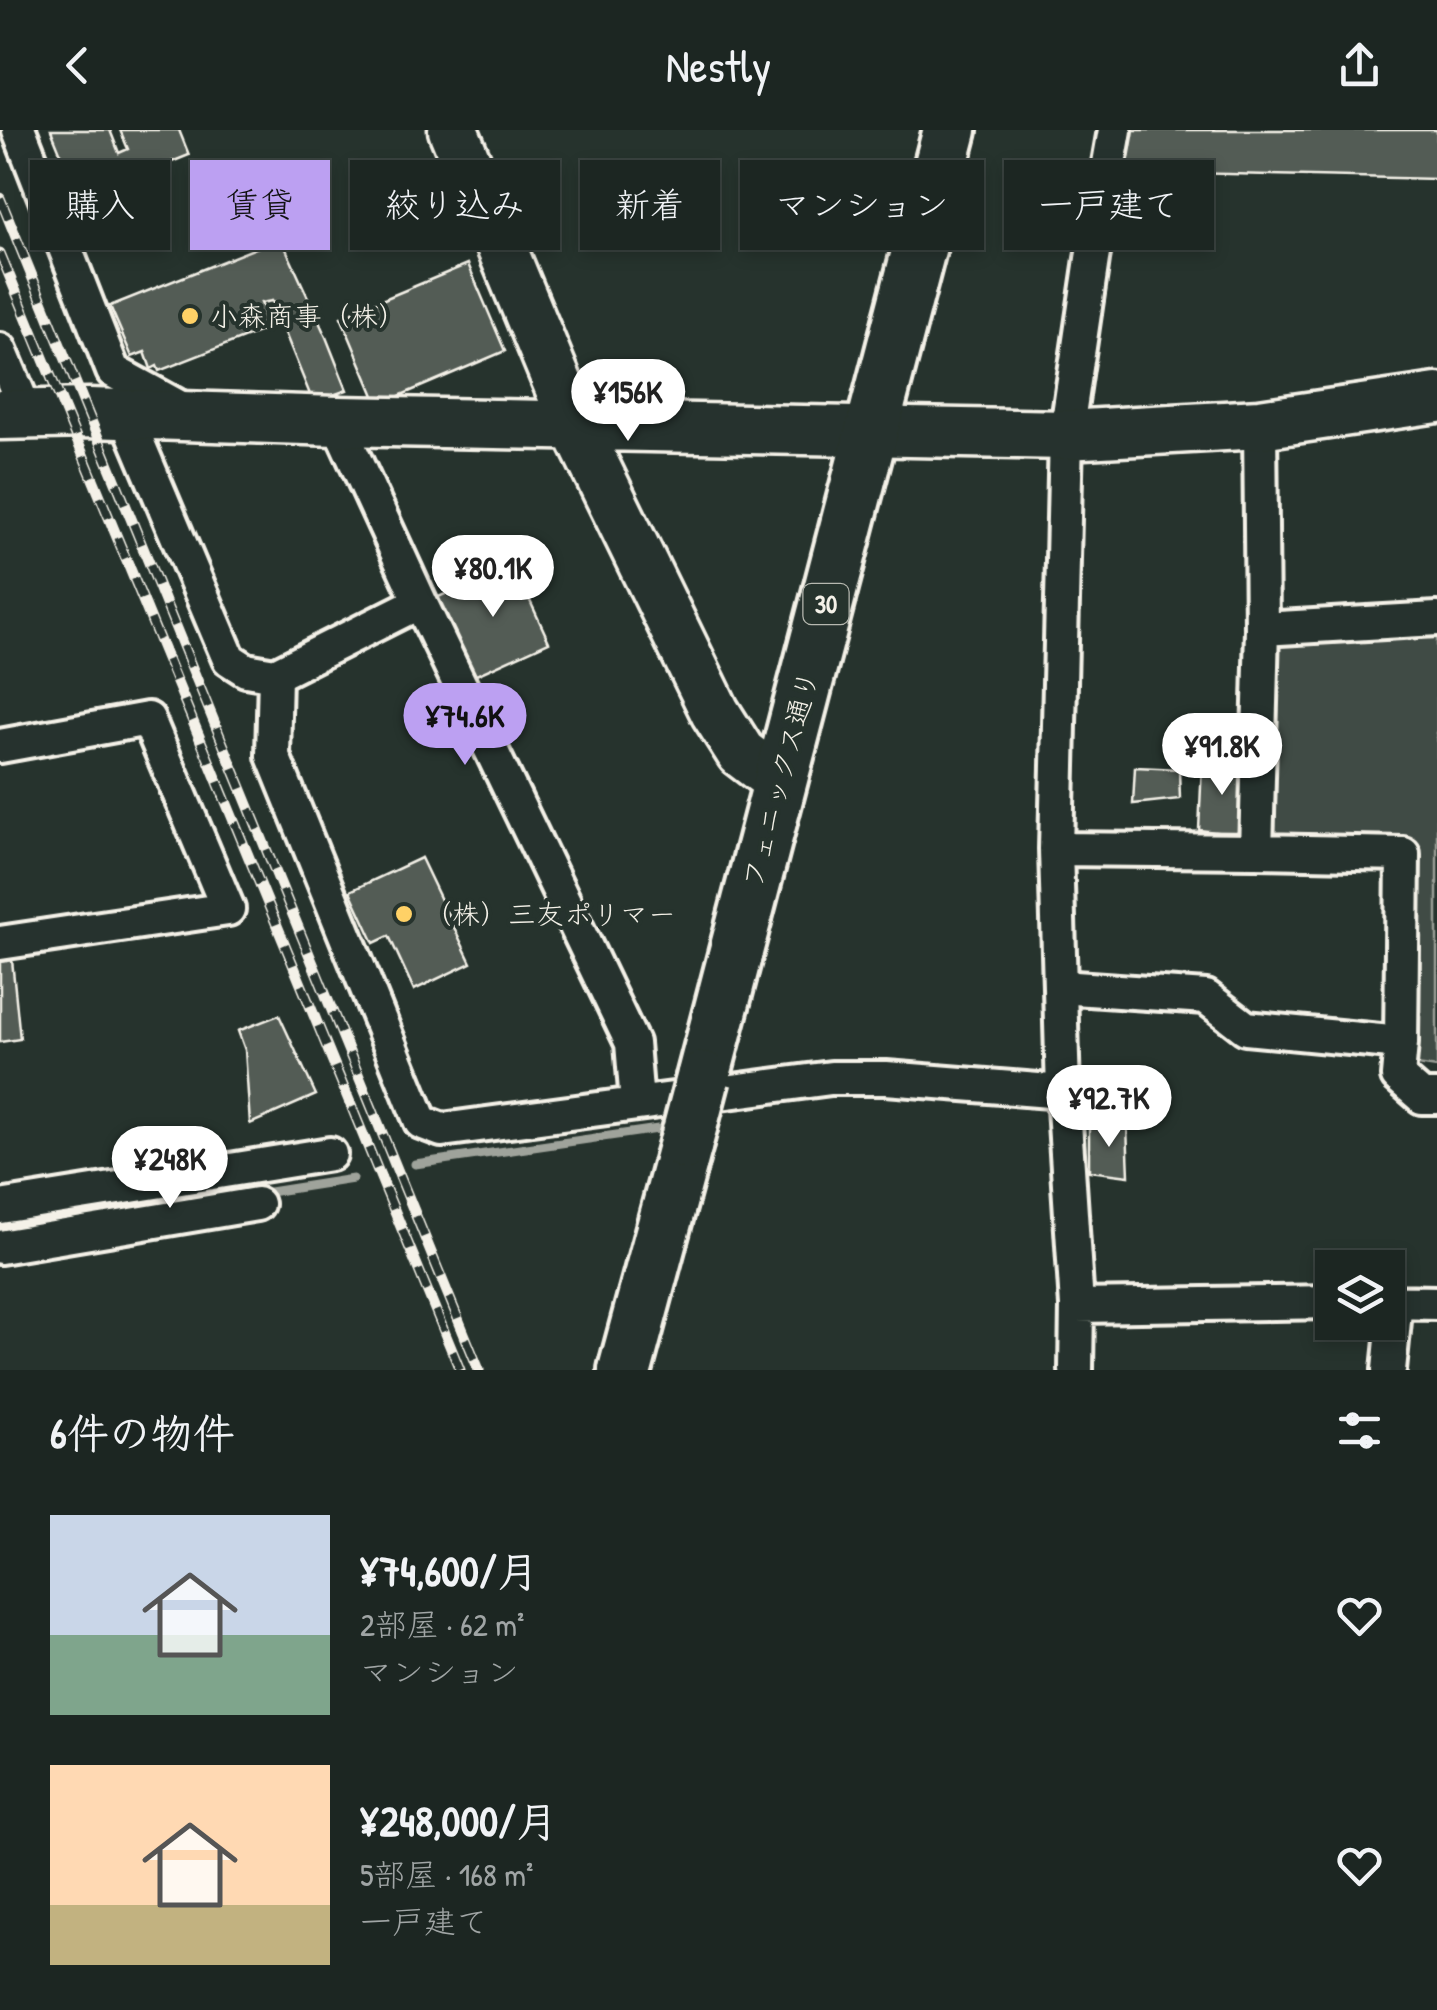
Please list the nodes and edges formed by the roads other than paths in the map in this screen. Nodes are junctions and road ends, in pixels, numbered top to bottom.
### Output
1 (19, 130) edge
2 (453, 130) edge
3 (950, 130) edge
4 (1115, 130) edge
5 (0, 350) edge
6 (1437, 398) edge
7 (14, 415) edge
8 (126, 415) junction
9 (196, 417) junction
10 (338, 421) junction
11 (1260, 424) junction
12 (575, 425) junction
13 (871, 432) junction
14 (1066, 435) junction
15 (420, 602) junction
16 (1437, 619) edge
17 (1262, 629) junction
18 (275, 675) junction
19 (0, 746) edge
20 (779, 782) junction
21 (1056, 849) junction
22 (1256, 851) junction
23 (0, 942) edge
24 (1060, 986) junction
25 (1401, 1043) junction
26 (1063, 1092) junction
27 (1437, 1098) edge
28 (637, 1104) junction
29 (330, 1154) dead end
30 (257, 1204) dead end
31 (0, 1207) edge
32 (0, 1247) edge
33 (1315, 1302) edge
34 (1405, 1302) edge
35 (1437, 1303) edge
36 (1077, 1306) junction
37 (1390, 1340) edge
38 (626, 1370) edge
39 (1076, 1370) edge
40 (1389, 1370) edge

1 - 9 street
2 - 12 street
3 - 13 main road, フェニックス通り / 30
4 - 14 street
5 - 7 street
6 - 11 street
7 - 8 street
8 - 9 street
8 - 18 street
9 - 10 street
10 - 12 street
10 - 15 street
11 - 14 street
11 - 17 street
12 - 13 street
12 - 20 street
13 - 14 street
13 - 20 main road, フェニックス通り / 30
14 - 21 street
15 - 18 street
15 - 28 street
16 - 17 street
17 - 22 street
18 - 28 street
19 - 23 street
20 - 38 main road, フェニックス通り / 30, bridge
21 - 22 street
21 - 24 street
22 - 25 street
24 - 25 street
24 - 26 street
25 - 27 street
26 - 28 street
26 - 36 street
29 - 31 street
30 - 32 street
33 - 36 street
34 - 35 street
36 - 39 street
37 - 40 street

